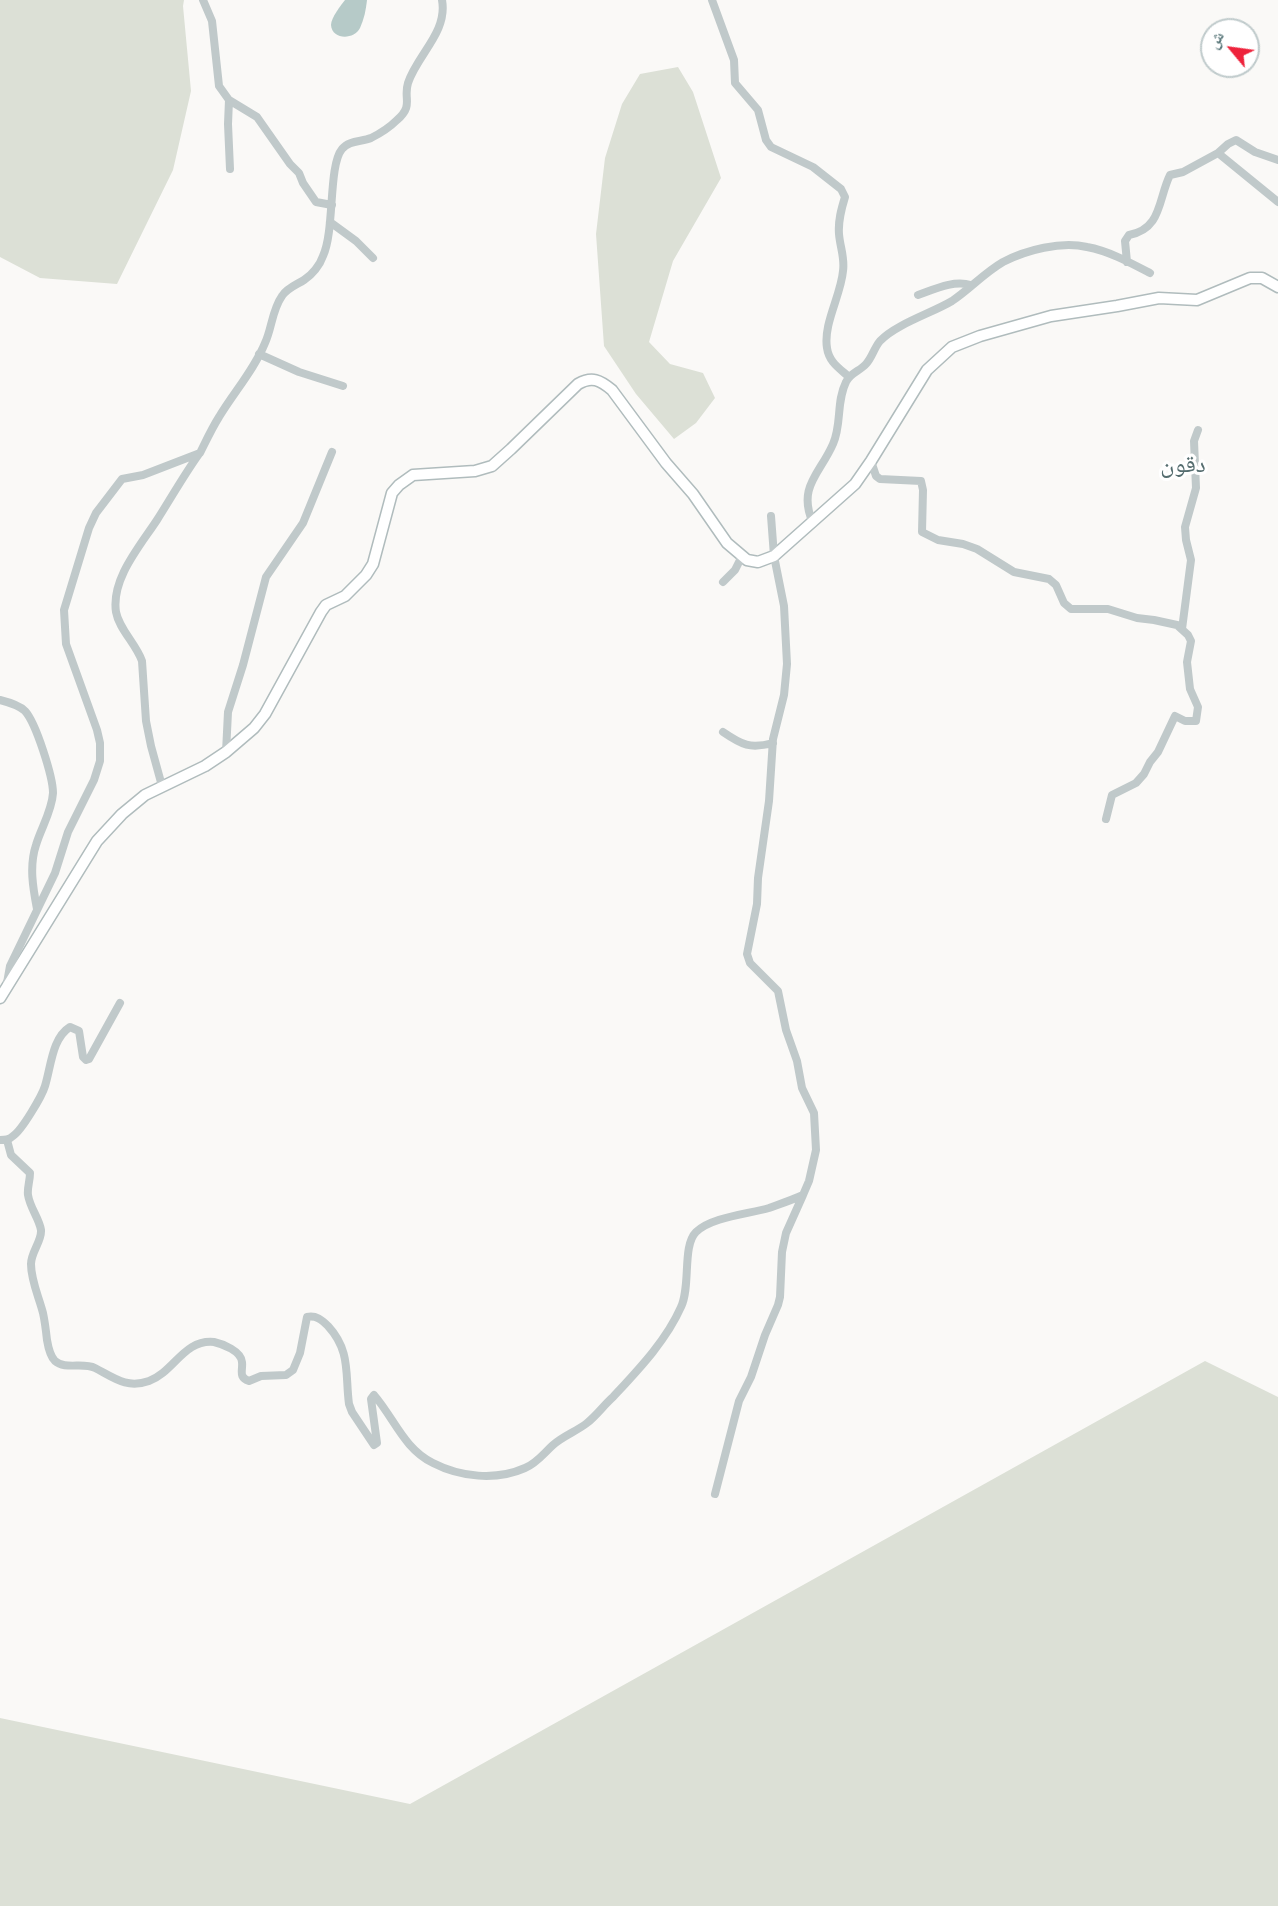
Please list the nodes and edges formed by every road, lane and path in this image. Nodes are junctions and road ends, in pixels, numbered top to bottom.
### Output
1 (203, 0) edge
2 (442, 0) edge
3 (712, 0) edge
4 (229, 100) junction
5 (1218, 153) junction
6 (1278, 160) edge
7 (230, 169) dead end
8 (1278, 202) edge
9 (332, 205) junction
10 (330, 222) junction
11 (373, 258) dead end
12 (1127, 262) junction
13 (1150, 273) dead end
14 (971, 285) junction
15 (1278, 287) edge
16 (918, 295) dead end
17 (259, 354) junction
18 (849, 377) junction
19 (343, 386) dead end
20 (1198, 430) dead end
21 (332, 452) dead end
22 (200, 453) junction
23 (871, 461) junction
24 (771, 516) dead end
25 (813, 523) junction
26 (742, 556) junction
27 (774, 556) junction
28 (723, 582) dead end
29 (1182, 629) junction
30 (0, 700) edge
31 (723, 732) dead end
32 (772, 743) junction
33 (226, 752) junction
34 (162, 786) junction
35 (1106, 819) dead end
36 (37, 909) junction
37 (2, 995) edge
38 (120, 1003) dead end
39 (3, 1140) edge
40 (803, 1195) junction
41 (716, 1494) dead end

1 - 4 street
2 - 9 street
3 - 18 street
4 - 7 street
4 - 9 street
5 - 6 street
5 - 8 street
5 - 12 street
9 - 10 street
10 - 11 street
10 - 17 street
12 - 13 street
12 - 14 street
14 - 16 street
14 - 18 street
15 - 23 main road
17 - 19 street
17 - 22 street
18 - 25 street
20 - 29 street
21 - 33 street
22 - 34 street
22 - 36 street
23 - 25 main road
23 - 29 street
24 - 27 street
25 - 27 main road
26 - 27 main road
26 - 28 street
26 - 33 main road
27 - 32 street
29 - 35 street
30 - 36 street
31 - 32 street
32 - 40 street
33 - 34 main road
34 - 37 main road
36 - 37 street
38 - 39 street
39 - 40 street
40 - 41 street

